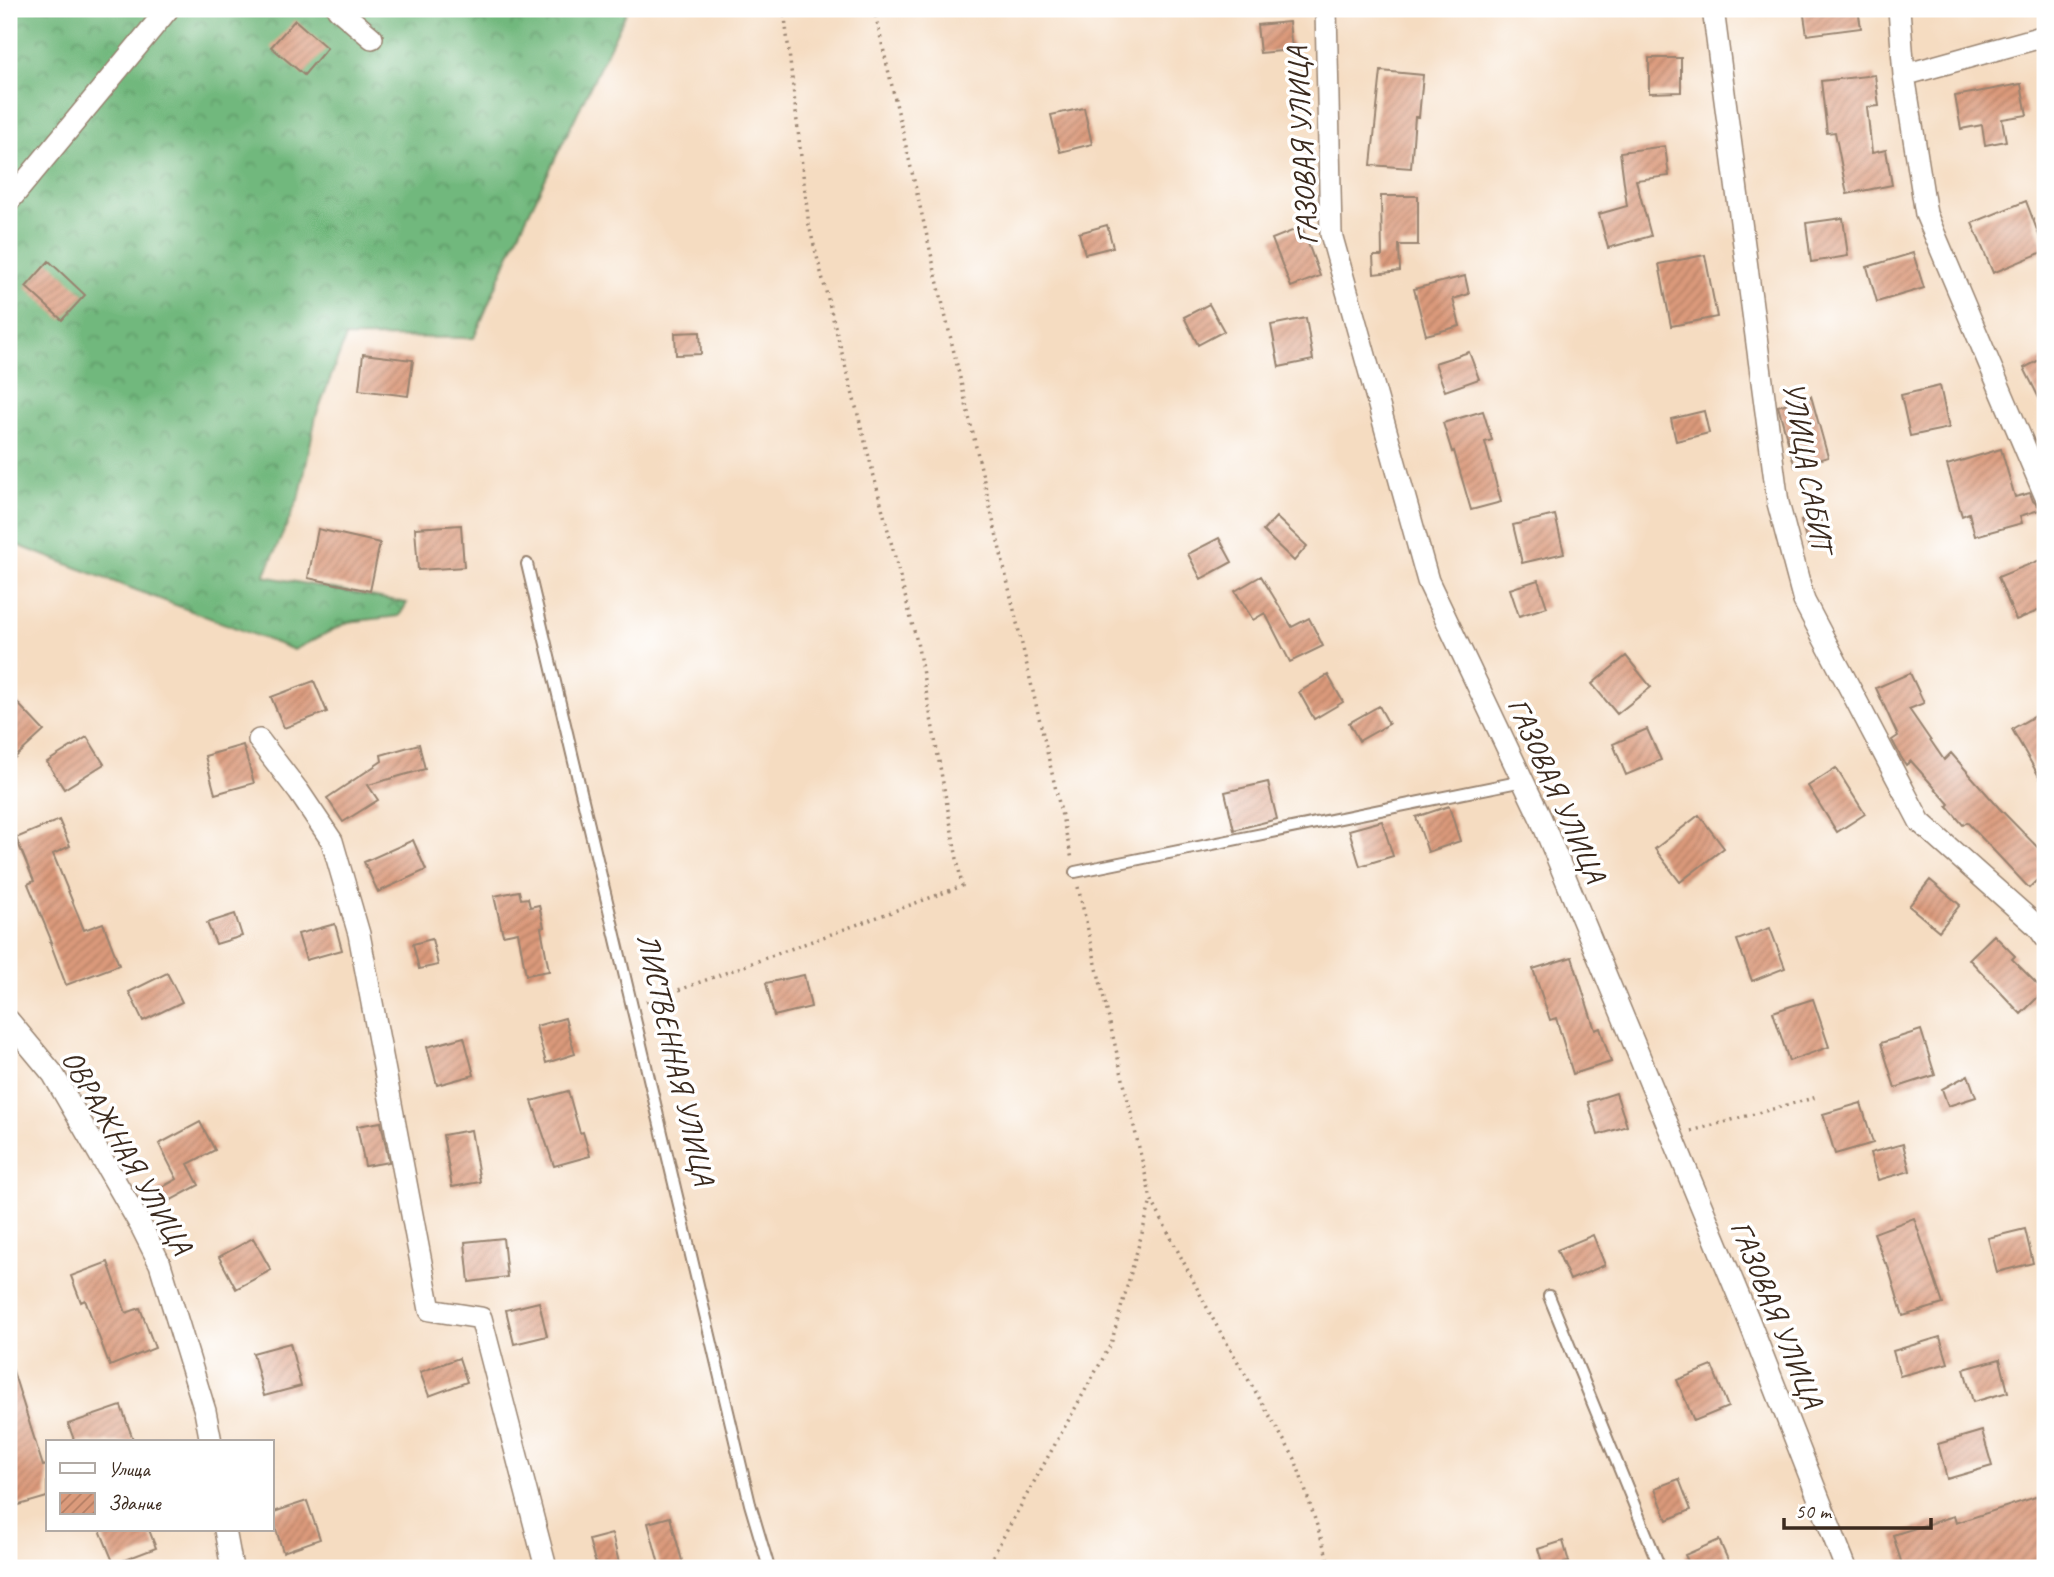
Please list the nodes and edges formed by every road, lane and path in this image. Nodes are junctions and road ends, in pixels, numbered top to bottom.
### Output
1 (168, 9) edge
2 (338, 9) edge
3 (784, 9) edge
4 (874, 9) edge
5 (1326, 9) edge
6 (1713, 9) edge
7 (1899, 9) edge
8 (2045, 36) edge
9 (372, 38) dead end
10 (1904, 75) junction
11 (9, 201) edge
12 (2045, 495) edge
13 (527, 564) dead end
14 (259, 740) dead end
15 (1523, 782) junction
16 (1075, 872) junction
17 (2045, 937) edge
18 (634, 1006) junction
19 (9, 1021) edge
20 (1817, 1097) dead end
21 (1672, 1136) junction
22 (1151, 1199) junction
23 (1549, 1296) dead end
24 (211, 1440) edge
25 (225, 1532) edge
26 (232, 1568) edge
27 (546, 1568) edge
28 (769, 1568) edge
29 (986, 1568) edge
30 (1331, 1568) edge
31 (1660, 1568) edge
32 (1846, 1568) edge

1 - 11 street
2 - 9 street
3 - 18 path
4 - 16 path
5 - 15 street, ГАЗОВАЯ УЛИЦА
6 - 17 street, УЛИЦА САБИТ
7 - 10 street
8 - 10 street
10 - 12 street
13 - 18 lane, ЛИСТВЕННАЯ УЛИЦА
14 - 27 street
15 - 16 lane
15 - 21 street, ГАЗОВАЯ УЛИЦА
16 - 22 path
18 - 28 lane, ЛИСТВЕННАЯ УЛИЦА
19 - 24 street, ОВРАЖНАЯ УЛИЦА
20 - 21 path
21 - 32 street, ГАЗОВАЯ УЛИЦА
22 - 29 path
22 - 30 path
23 - 31 lane
25 - 26 street

